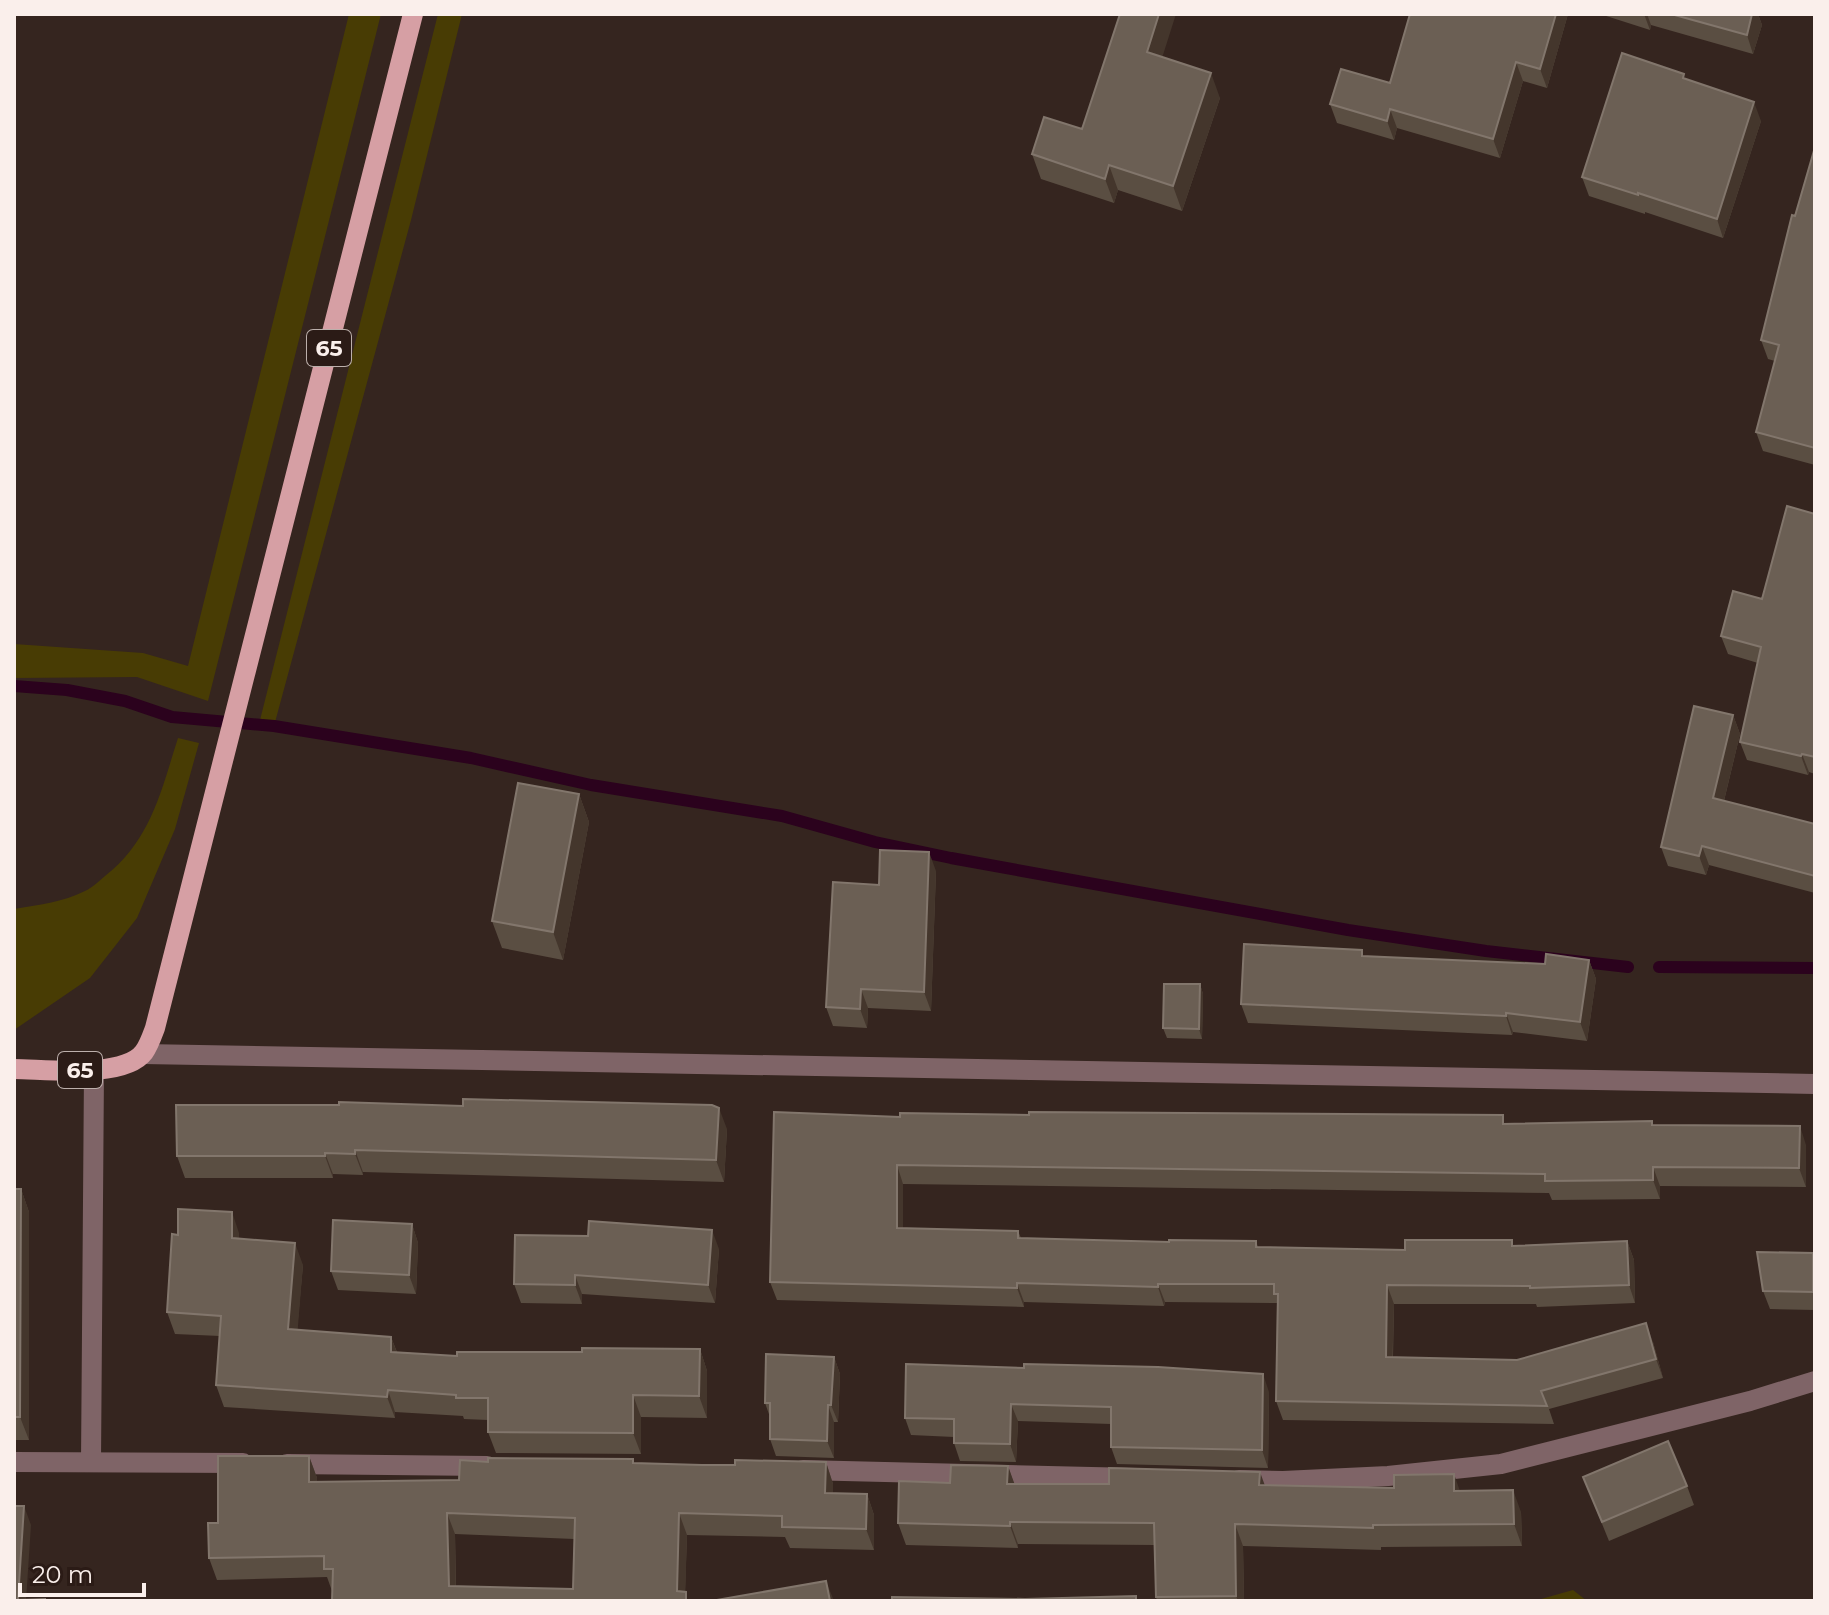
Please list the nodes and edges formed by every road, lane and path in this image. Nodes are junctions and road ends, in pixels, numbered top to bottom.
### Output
1 (413, 14) edge
2 (143, 1054) junction
3 (14, 1069) edge
4 (94, 1070) junction
5 (1815, 1084) edge
6 (1815, 1381) edge
7 (14, 1462) edge
8 (91, 1462) junction
9 (513, 1466) edge
10 (779, 1469) edge
11 (1157, 1478) edge
12 (1220, 1480) edge

1 - 2 main road, 65
2 - 4 main road, 65
2 - 5 street
3 - 4 main road, 65
4 - 8 street
6 - 12 street
7 - 8 street
8 - 9 street
10 - 11 street

